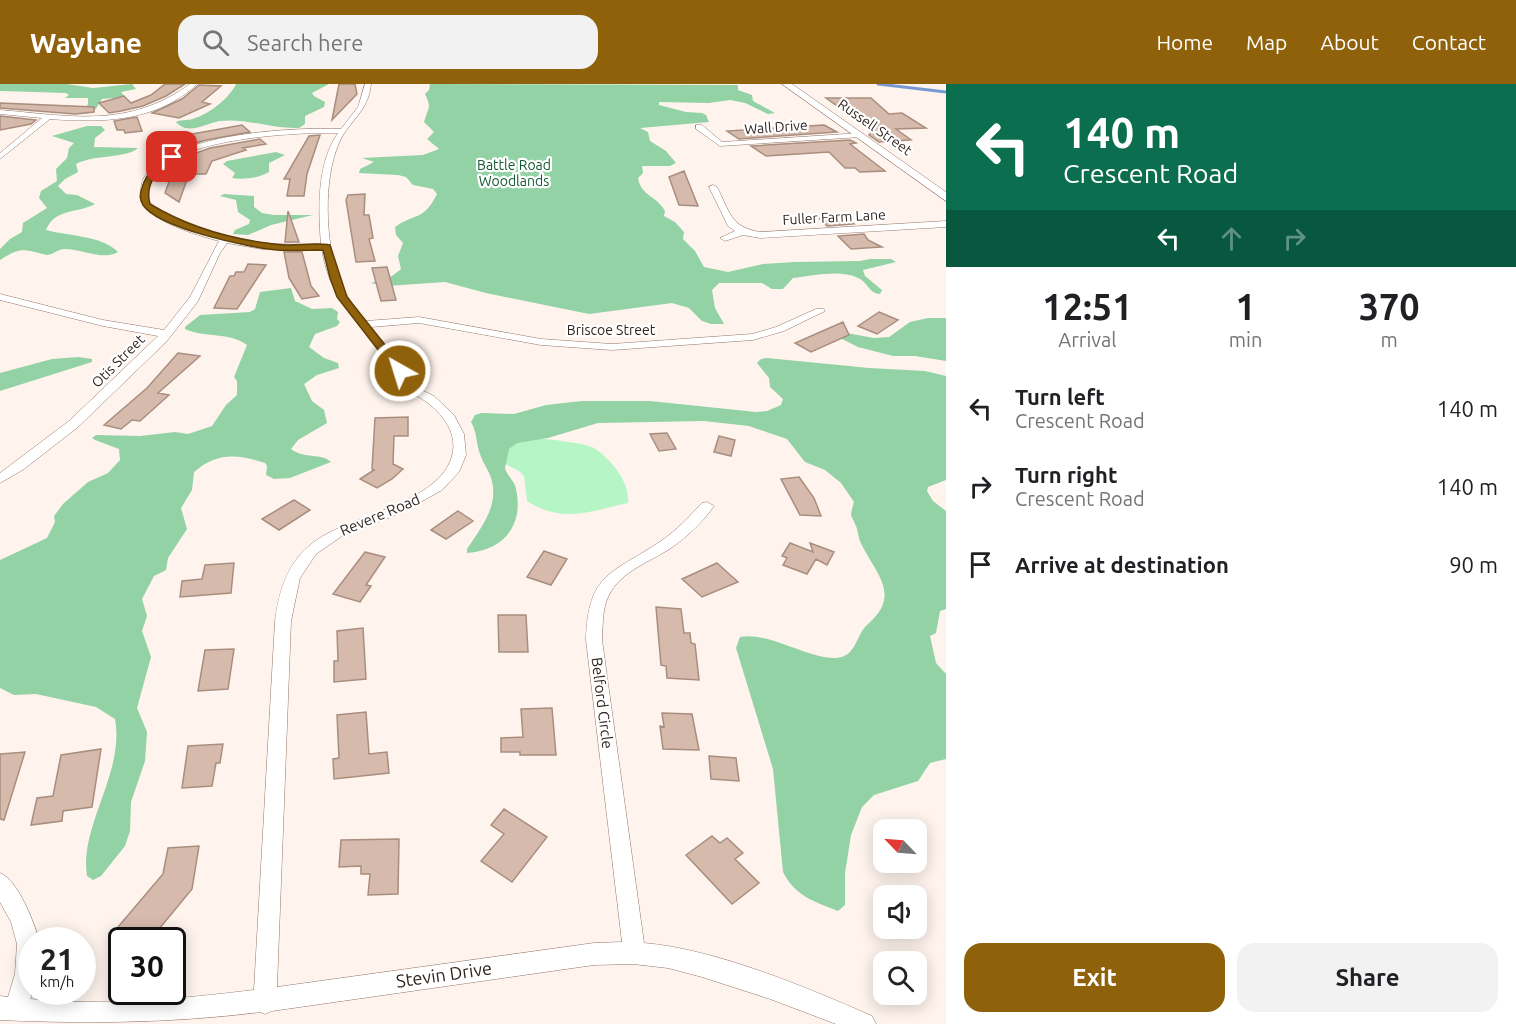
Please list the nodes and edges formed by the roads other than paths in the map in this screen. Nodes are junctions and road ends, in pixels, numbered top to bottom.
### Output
1 (194, 84) edge
2 (368, 84) edge
3 (786, 84) edge
4 (0, 112) edge
5 (49, 116) junction
6 (699, 127) dead end
7 (344, 131) junction
8 (861, 135) junction
9 (0, 157) edge
10 (713, 187) dead end
11 (944, 193) edge
12 (946, 224) edge
13 (742, 232) junction
14 (725, 238) dead end
15 (226, 239) junction
16 (327, 247) junction
17 (0, 297) edge
18 (820, 311) dead end
19 (363, 325) junction
20 (166, 334) junction
21 (0, 479) edge
22 (707, 506) dead end
23 (0, 884) edge
24 (634, 952) junction
25 (265, 1002) junction
26 (7, 1009) edge
27 (864, 1024) edge

1 - 5 street
2 - 7 street, Revere Road
3 - 8 street, Russell Street
4 - 5 street
5 - 9 street
6 - 8 street, Wall Drive
7 - 15 street
7 - 16 street, Revere Road
8 - 11 street, Russell Street
10 - 13 street
12 - 13 street, Fuller Farm Lane
13 - 14 street, Fuller Farm Lane
15 - 16 street
15 - 20 street, Otis Street
16 - 19 street, Revere Road
17 - 20 street
18 - 19 street, Briscoe Street
19 - 25 street, Revere Road
20 - 21 street, Otis Street
22 - 24 street, Belford Circle
23 - 26 street, Stevin Drive
24 - 25 street, Stevin Drive
24 - 27 street, Stevin Drive
25 - 26 street, Stevin Drive

